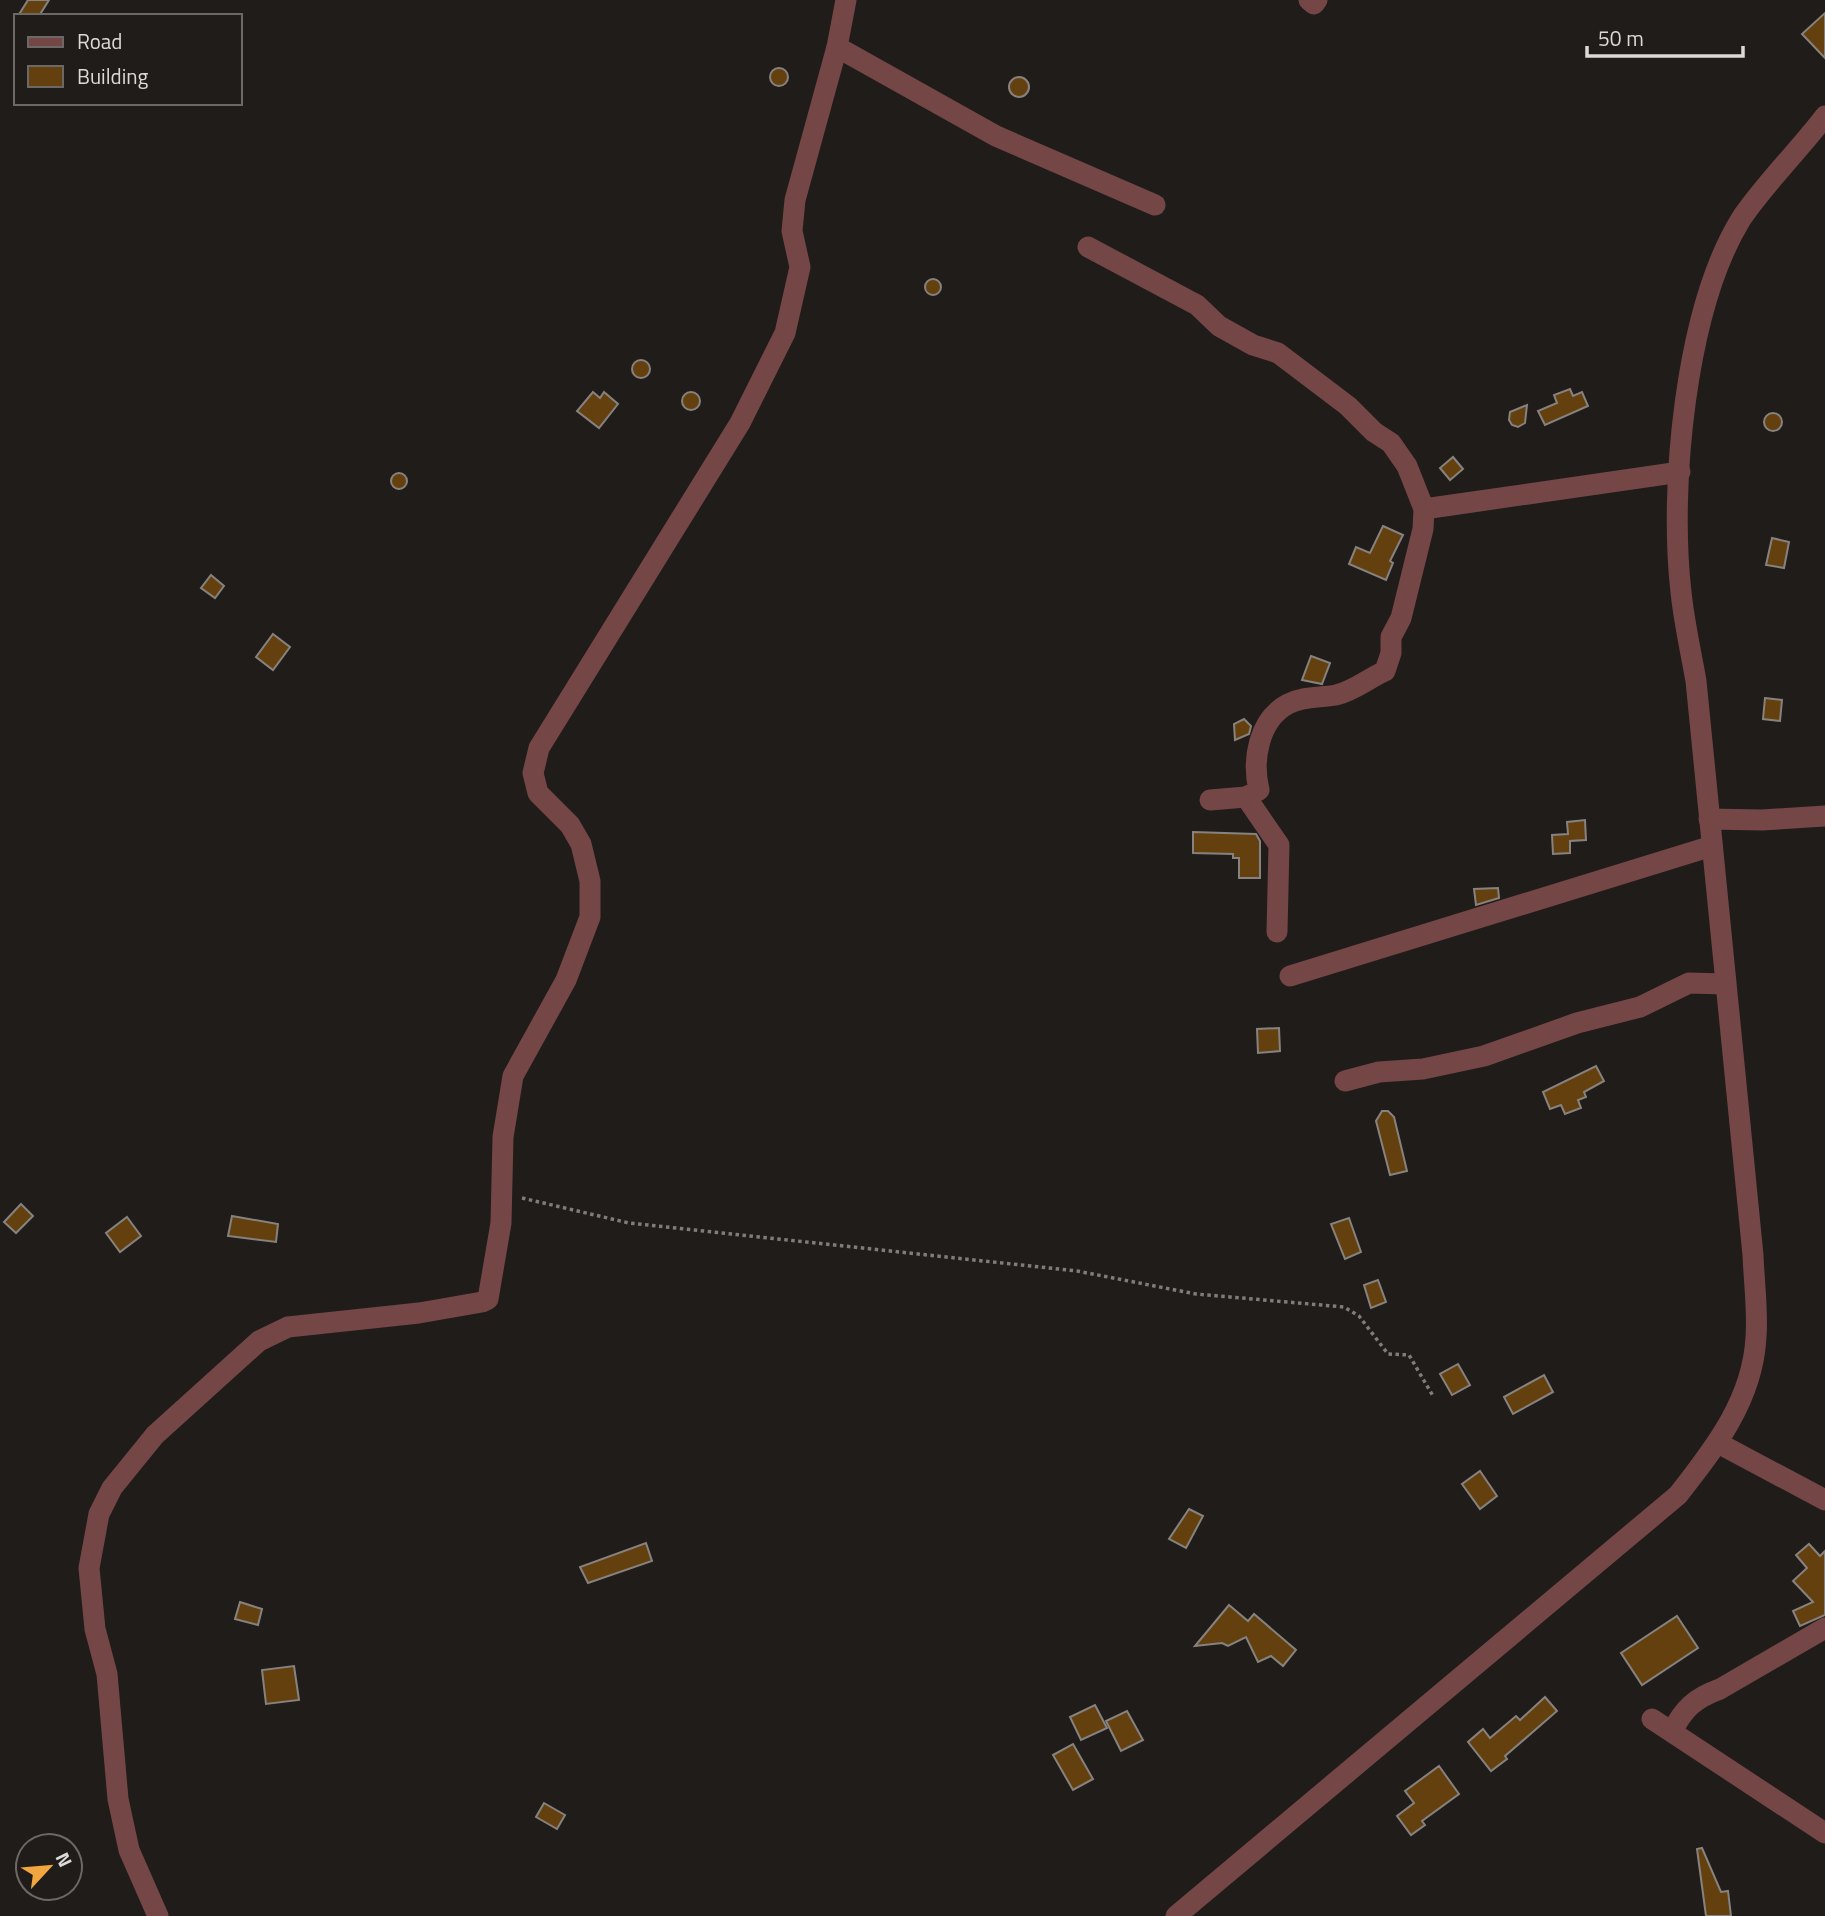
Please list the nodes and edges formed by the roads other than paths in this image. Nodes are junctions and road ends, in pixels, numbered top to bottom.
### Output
1 (846, 0) edge
2 (1309, 0) edge
3 (1317, 0) edge
4 (837, 47) junction
5 (1825, 116) edge
6 (1156, 205) dead end
7 (1088, 247) dead end
8 (1680, 472) junction
9 (1423, 509) junction
10 (1245, 797) junction
11 (1210, 800) dead end
12 (1825, 816) edge
13 (1709, 819) junction
14 (1712, 846) junction
15 (1277, 932) dead end
16 (1290, 976) dead end
17 (1726, 984) junction
18 (1345, 1081) dead end
19 (1718, 1443) junction
20 (1825, 1500) edge
21 (1825, 1629) edge
22 (1652, 1719) dead end
23 (1672, 1732) junction
24 (1825, 1833) edge
25 (158, 1916) edge
26 (1176, 1916) edge

1 - 4 street
2 - 3 street
4 - 6 street
4 - 25 street
5 - 8 street
7 - 9 street
8 - 9 street
8 - 13 street
9 - 10 street
10 - 11 street
10 - 15 street
12 - 13 street
13 - 14 street
14 - 16 street
14 - 17 street
17 - 18 street
17 - 19 street
19 - 20 street
19 - 26 street
21 - 23 street
22 - 23 street
23 - 24 street

